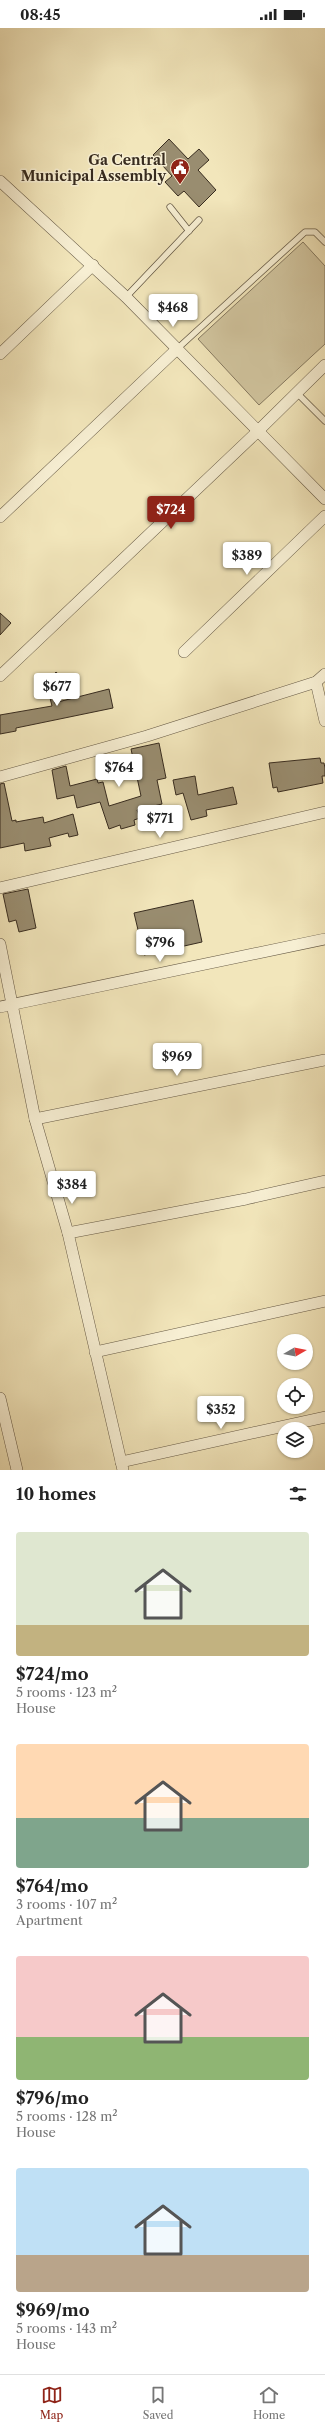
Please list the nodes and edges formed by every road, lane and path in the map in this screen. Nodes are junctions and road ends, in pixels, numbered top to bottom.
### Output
1 (2, 187) edge
2 (170, 207) dead end
3 (199, 220) dead end
4 (190, 231) junction
5 (325, 242) edge
6 (93, 265) junction
7 (126, 297) junction
8 (177, 349) junction
9 (0, 354) edge
10 (325, 365) edge
11 (297, 393) junction
12 (325, 421) edge
13 (257, 432) junction
14 (325, 499) edge
15 (325, 516) edge
16 (0, 517) edge
17 (184, 652) dead end
18 (325, 674) edge
19 (0, 676) edge
20 (316, 682) junction
21 (325, 721) edge
22 (0, 777) edge
23 (325, 812) edge
24 (0, 888) edge
25 (325, 939) edge
26 (0, 944) edge
27 (12, 1004) junction
28 (0, 1007) edge
29 (325, 1060) edge
30 (35, 1119) junction
31 (325, 1181) edge
32 (68, 1234) junction
33 (325, 1301) edge
34 (95, 1352) junction
35 (0, 1398) edge
36 (325, 1417) edge
37 (122, 1466) edge
38 (17, 1470) edge

1 - 6 street
2 - 4 lane
3 - 4 lane
4 - 7 lane
5 - 8 lane
6 - 7 street
6 - 9 street
7 - 8 street
8 - 13 street
8 - 16 street
10 - 11 street
11 - 12 lane
11 - 13 street
13 - 14 street
13 - 19 street
15 - 17 street
18 - 20 street
20 - 21 street
20 - 22 street
23 - 24 street
25 - 27 street
26 - 27 street
27 - 28 street
27 - 30 street
29 - 30 street
30 - 32 street
31 - 32 street
32 - 34 street
33 - 34 street
34 - 37 street
35 - 38 street
36 - 37 street

